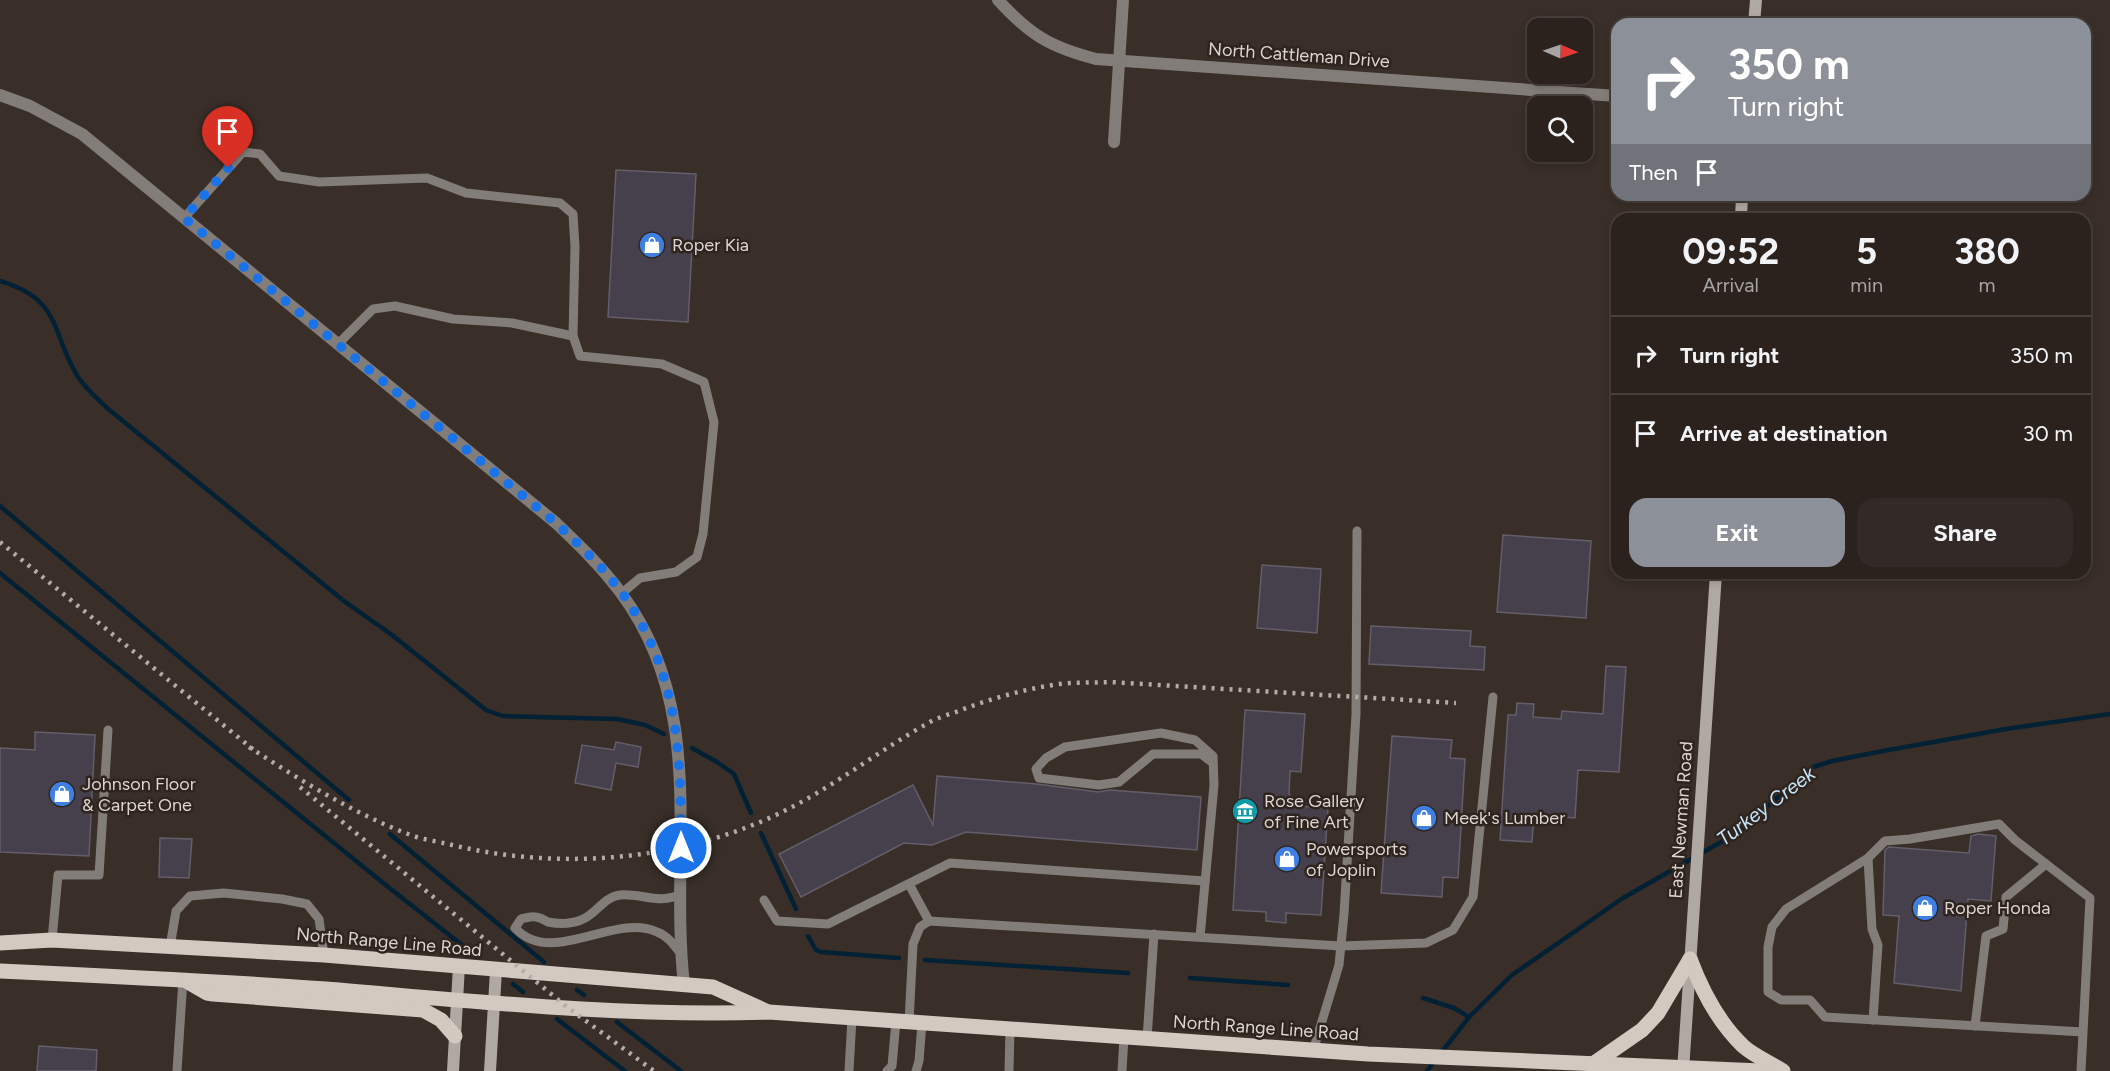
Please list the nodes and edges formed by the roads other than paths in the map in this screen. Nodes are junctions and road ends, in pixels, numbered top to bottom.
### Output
1 (998, 0) edge
2 (1124, 0) edge
3 (1756, 0) edge
4 (1754, 18) edge
5 (1119, 61) junction
6 (0, 95) edge
7 (1611, 96) edge
8 (1114, 142) dead end
9 (184, 218) junction
10 (573, 336) junction
11 (338, 344) junction
12 (1357, 531) dead end
13 (1716, 579) edge
14 (622, 593) junction
15 (1493, 697) dead end
16 (108, 730) dead end
17 (1213, 762) junction
18 (1868, 858) junction
19 (2046, 864) junction
20 (1205, 881) junction
21 (909, 884) junction
22 (681, 894) junction
23 (764, 900) dead end
24 (929, 921) junction
25 (1154, 934) junction
26 (1200, 937) junction
27 (52, 940) junction
28 (0, 943) edge
29 (1341, 946) junction
30 (170, 947) junction
31 (681, 954) junction
32 (324, 955) junction
33 (1690, 959) junction
34 (459, 966) junction
35 (496, 970) junction
36 (0, 971) edge
37 (183, 979) junction
38 (684, 985) junction
39 (457, 1000) junction
40 (494, 1003) junction
41 (769, 1012) junction
42 (852, 1018) junction
43 (1873, 1020) junction
44 (909, 1022) junction
45 (1975, 1026) junction
46 (1010, 1029) junction
47 (2083, 1032) junction
48 (455, 1036) junction
49 (1124, 1037) junction
50 (1147, 1039) junction
51 (1313, 1051) junction
52 (1597, 1067) edge
53 (1683, 1070) edge
54 (177, 1071) edge
55 (453, 1071) edge
56 (490, 1071) edge
57 (849, 1071) edge
58 (887, 1071) edge
59 (916, 1071) edge
60 (1009, 1071) edge
61 (1122, 1071) edge
62 (1761, 1071) edge
63 (1783, 1071) edge
64 (2081, 1071) edge

1 - 5 street, North Cattleman Drive
2 - 5 street
3 - 4 street
5 - 7 street, North Cattleman Drive
5 - 8 street
6 - 9 street
9 - 10 lane
9 - 11 street
10 - 11 lane
10 - 14 lane
11 - 14 street
12 - 29 lane
13 - 33 street, East Newman Road
14 - 22 street
15 - 29 lane
16 - 27 lane
17 - 17 lane
17 - 20 lane
18 - 19 lane
18 - 43 lane
18 - 43 lane
19 - 45 lane
19 - 47 lane
20 - 21 lane
20 - 26 lane
21 - 23 lane
21 - 24 lane
22 - 31 street
22 - 31 lane
24 - 25 lane
24 - 44 lane
25 - 26 lane
25 - 50 lane
26 - 29 lane
27 - 28 main road, North Range Line Road
27 - 30 main road, North Range Line Road
29 - 51 lane
30 - 32 main road, North Range Line Road
30 - 32 lane
31 - 38 street
32 - 34 main road, North Range Line Road
33 - 52 main road
33 - 53 street, East Newman Road
33 - 63 main road
34 - 35 main road, North Range Line Road
34 - 39 street
35 - 38 main road, North Range Line Road
35 - 40 street
36 - 37 main road, North Range Line Road
37 - 39 main road, North Range Line Road
37 - 48 main road
37 - 54 lane
38 - 41 main road, North Range Line Road
39 - 40 main road, North Range Line Road
39 - 48 street
40 - 41 main road, North Range Line Road
40 - 56 street
41 - 42 main road, North Range Line Road
42 - 44 main road, North Range Line Road
42 - 57 lane
43 - 45 lane
44 - 46 main road, North Range Line Road
44 - 58 lane
44 - 59 lane
45 - 47 lane
46 - 49 main road, North Range Line Road
46 - 60 lane
47 - 64 lane
48 - 55 street
49 - 50 main road, North Range Line Road
49 - 61 lane
50 - 51 main road, North Range Line Road
51 - 52 main road, North Range Line Road
52 - 53 main road, North Range Line Road
53 - 62 main road, North Range Line Road

